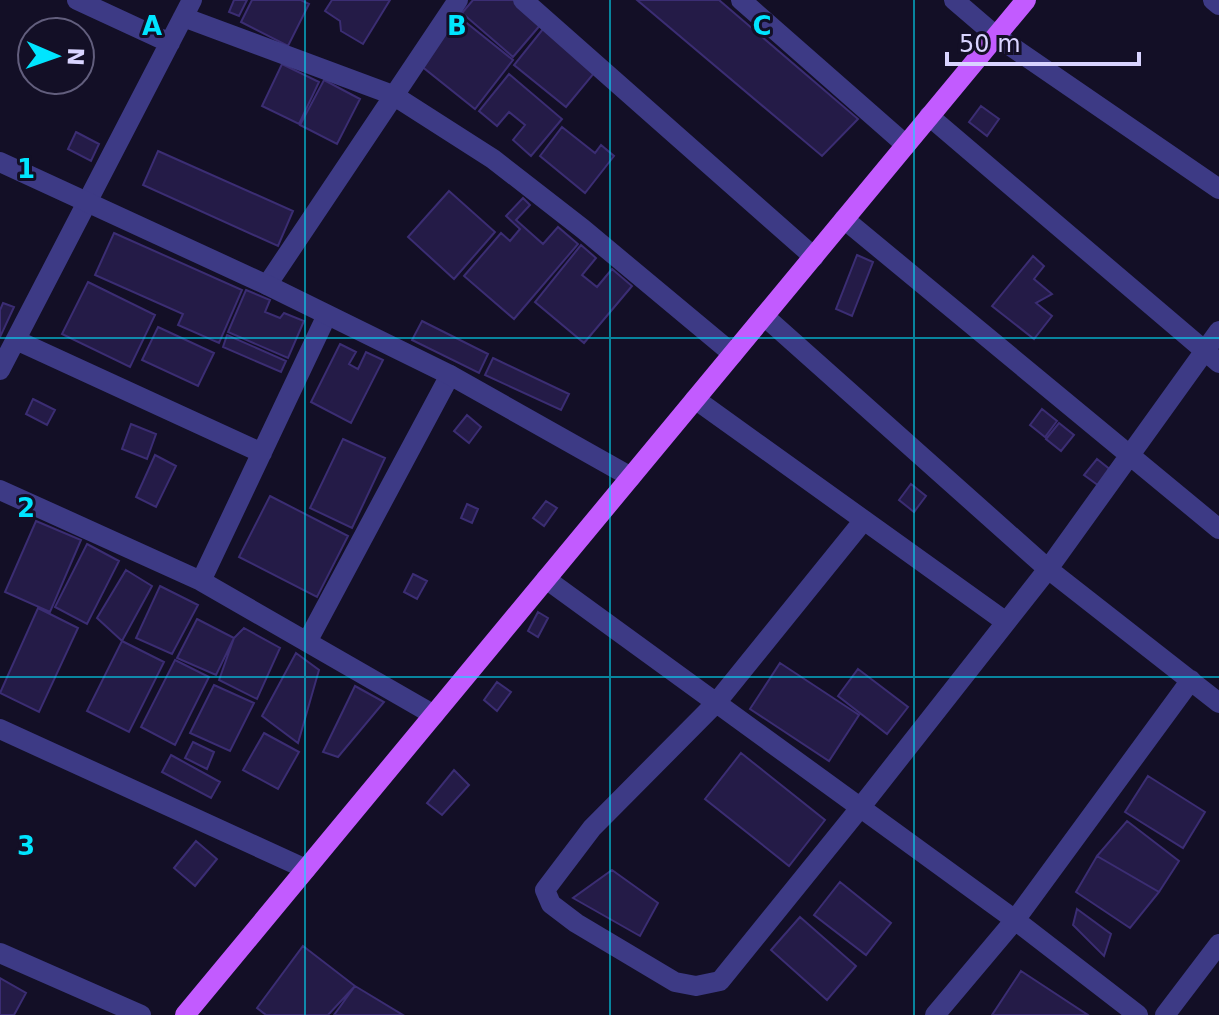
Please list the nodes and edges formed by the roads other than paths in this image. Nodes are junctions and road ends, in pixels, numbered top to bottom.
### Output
1 (77, 0) edge
2 (458, 0) edge
3 (523, 0) edge
4 (741, 0) edge
5 (954, 0) edge
6 (1026, 0) edge
7 (1213, 0) edge
8 (1219, 5) edge
9 (187, 9) edge
10 (996, 36) junction
11 (170, 43) junction
12 (393, 95) junction
13 (929, 116) junction
14 (906, 145) junction
15 (0, 162) edge
16 (1219, 189) edge
17 (89, 203) junction
18 (844, 219) junction
19 (814, 257) junction
20 (267, 285) junction
21 (327, 315) junction
22 (764, 316) junction
23 (1219, 331) edge
24 (16, 340) junction
25 (733, 354) junction
26 (1211, 357) edge
27 (0, 370) edge
28 (450, 375) junction
29 (695, 399) junction
30 (262, 453) junction
31 (1128, 456) junction
32 (631, 477) junction
33 (0, 490) edge
34 (864, 520) junction
35 (1219, 529) edge
36 (1048, 569) junction
37 (546, 579) junction
38 (201, 581) junction
39 (1006, 622) junction
40 (307, 642) junction
41 (1191, 680) junction
42 (716, 703) junction
43 (1219, 703) edge
44 (434, 715) junction
45 (0, 729) edge
46 (860, 808) junction
47 (306, 869) junction
48 (1015, 920) junction
49 (1219, 944) edge
50 (0, 953) edge
51 (141, 1015) edge
52 (185, 1015) edge
53 (935, 1015) edge
54 (1138, 1015) edge
55 (1165, 1015) edge

1 - 11 street
2 - 12 street
3 - 19 street
4 - 14 street
5 - 10 street
6 - 10 main road
7 - 8 street
9 - 11 street
9 - 12 street
10 - 13 main road
10 - 16 street
11 - 17 street
12 - 20 street
12 - 25 street
13 - 14 main road
13 - 26 street
14 - 18 main road
15 - 17 street
17 - 20 street
17 - 24 street
18 - 19 main road
18 - 31 street
19 - 22 main road
20 - 21 street
21 - 28 street
21 - 30 street
22 - 25 main road
22 - 36 street
23 - 26 street
24 - 27 street
24 - 30 street
25 - 29 main road
26 - 31 street
28 - 32 street
28 - 40 street
29 - 32 main road
29 - 34 street
30 - 38 street
31 - 35 street
31 - 36 street
32 - 37 main road
33 - 38 street
34 - 39 street
34 - 42 street
36 - 39 street
36 - 41 street
37 - 42 street
37 - 44 main road
38 - 40 street
39 - 46 street
40 - 44 street
41 - 43 street
41 - 48 street
42 - 46 street
42 - 46 street
44 - 47 main road
45 - 47 street
46 - 48 street
47 - 52 main road
48 - 53 street
48 - 54 street
49 - 55 street
50 - 51 street

